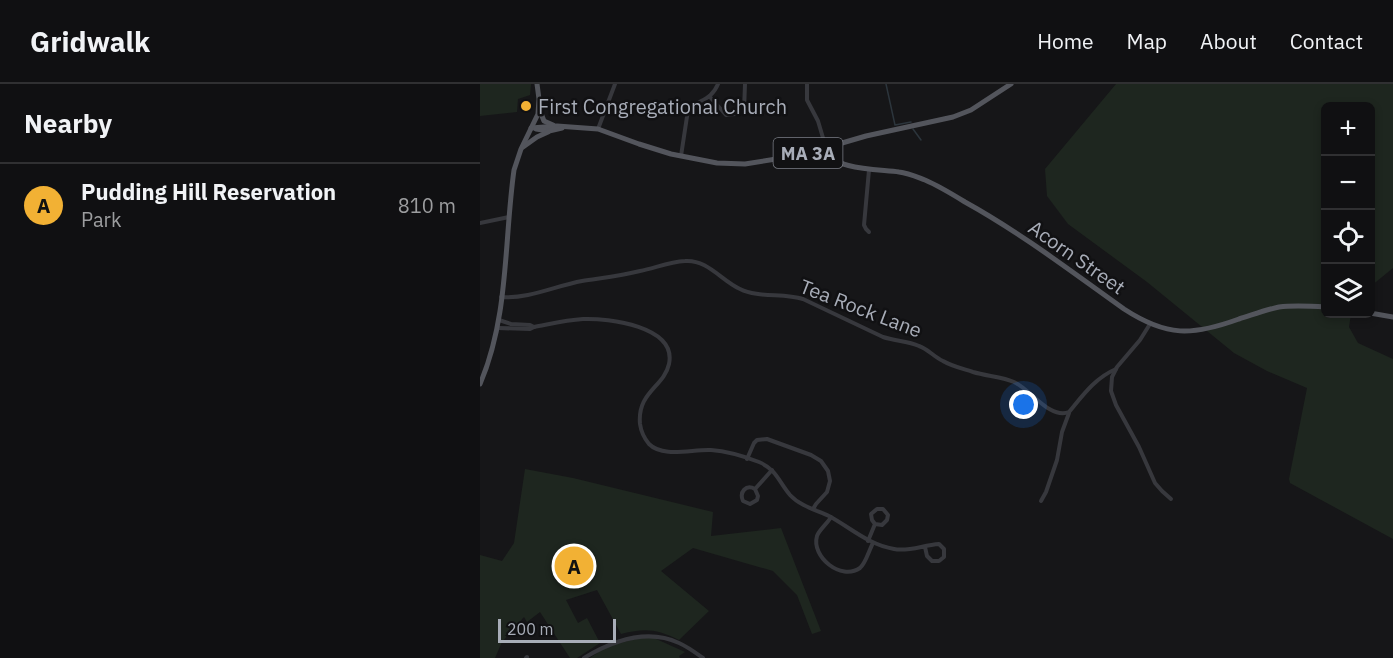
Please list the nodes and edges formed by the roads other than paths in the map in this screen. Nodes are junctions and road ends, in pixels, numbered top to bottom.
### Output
1 (537, 84) edge
2 (615, 84) edge
3 (718, 84) edge
4 (745, 84) edge
5 (807, 84) edge
6 (1011, 84) edge
7 (710, 97) junction
8 (539, 99) junction
9 (557, 126) junction
10 (568, 126) junction
11 (531, 128) junction
12 (597, 129) junction
13 (549, 131) junction
14 (825, 148) junction
15 (521, 149) junction
16 (681, 156) junction
17 (869, 170) junction
18 (508, 217) junction
19 (480, 223) edge
20 (869, 232) dead end
21 (501, 297) junction
22 (1321, 307) edge
23 (1375, 314) edge
24 (1393, 316) edge
25 (499, 320) junction
26 (1150, 324) junction
27 (534, 327) junction
28 (498, 328) junction
29 (1116, 369) junction
30 (480, 384) edge
31 (1069, 412) junction
32 (747, 459) junction
33 (772, 470) junction
34 (755, 489) junction
35 (1171, 499) dead end
36 (1041, 501) dead end
37 (813, 509) junction
38 (831, 517) junction
39 (875, 524) junction
40 (868, 541) junction
41 (873, 543) junction
42 (925, 547) junction
43 (584, 658) edge
44 (703, 658) edge

1 - 8 main road
2 - 12 street
3 - 7 street
4 - 7 street
5 - 14 street
6 - 14 main road, MA 3A
7 - 16 street
8 - 9 main road
8 - 11 main road
9 - 10 main road, MA 3A
9 - 11 main road, MA 3A
10 - 12 main road, MA 3A
10 - 13 main road, MA 3A
11 - 13 main road, MA 3A
11 - 15 main road
12 - 16 main road, MA 3A
13 - 15 main road, MA 3A
14 - 16 main road, MA 3A
14 - 17 main road, Acorn Street
15 - 18 main road
17 - 20 street
17 - 26 main road, Acorn Street
18 - 19 street
18 - 21 main road
21 - 25 main road
21 - 31 street, Tea Rock Lane
22 - 26 main road, Acorn Street
23 - 24 main road
25 - 27 street
25 - 28 main road
26 - 29 street
27 - 28 street
27 - 32 street
28 - 30 main road
29 - 31 street
29 - 35 street
31 - 36 street
32 - 33 street
32 - 37 street
33 - 34 street
33 - 37 street
34 - 34 street
37 - 38 street
38 - 40 street
38 - 41 street
39 - 39 street
39 - 40 street
40 - 41 street
41 - 42 street
42 - 42 street
43 - 44 street

